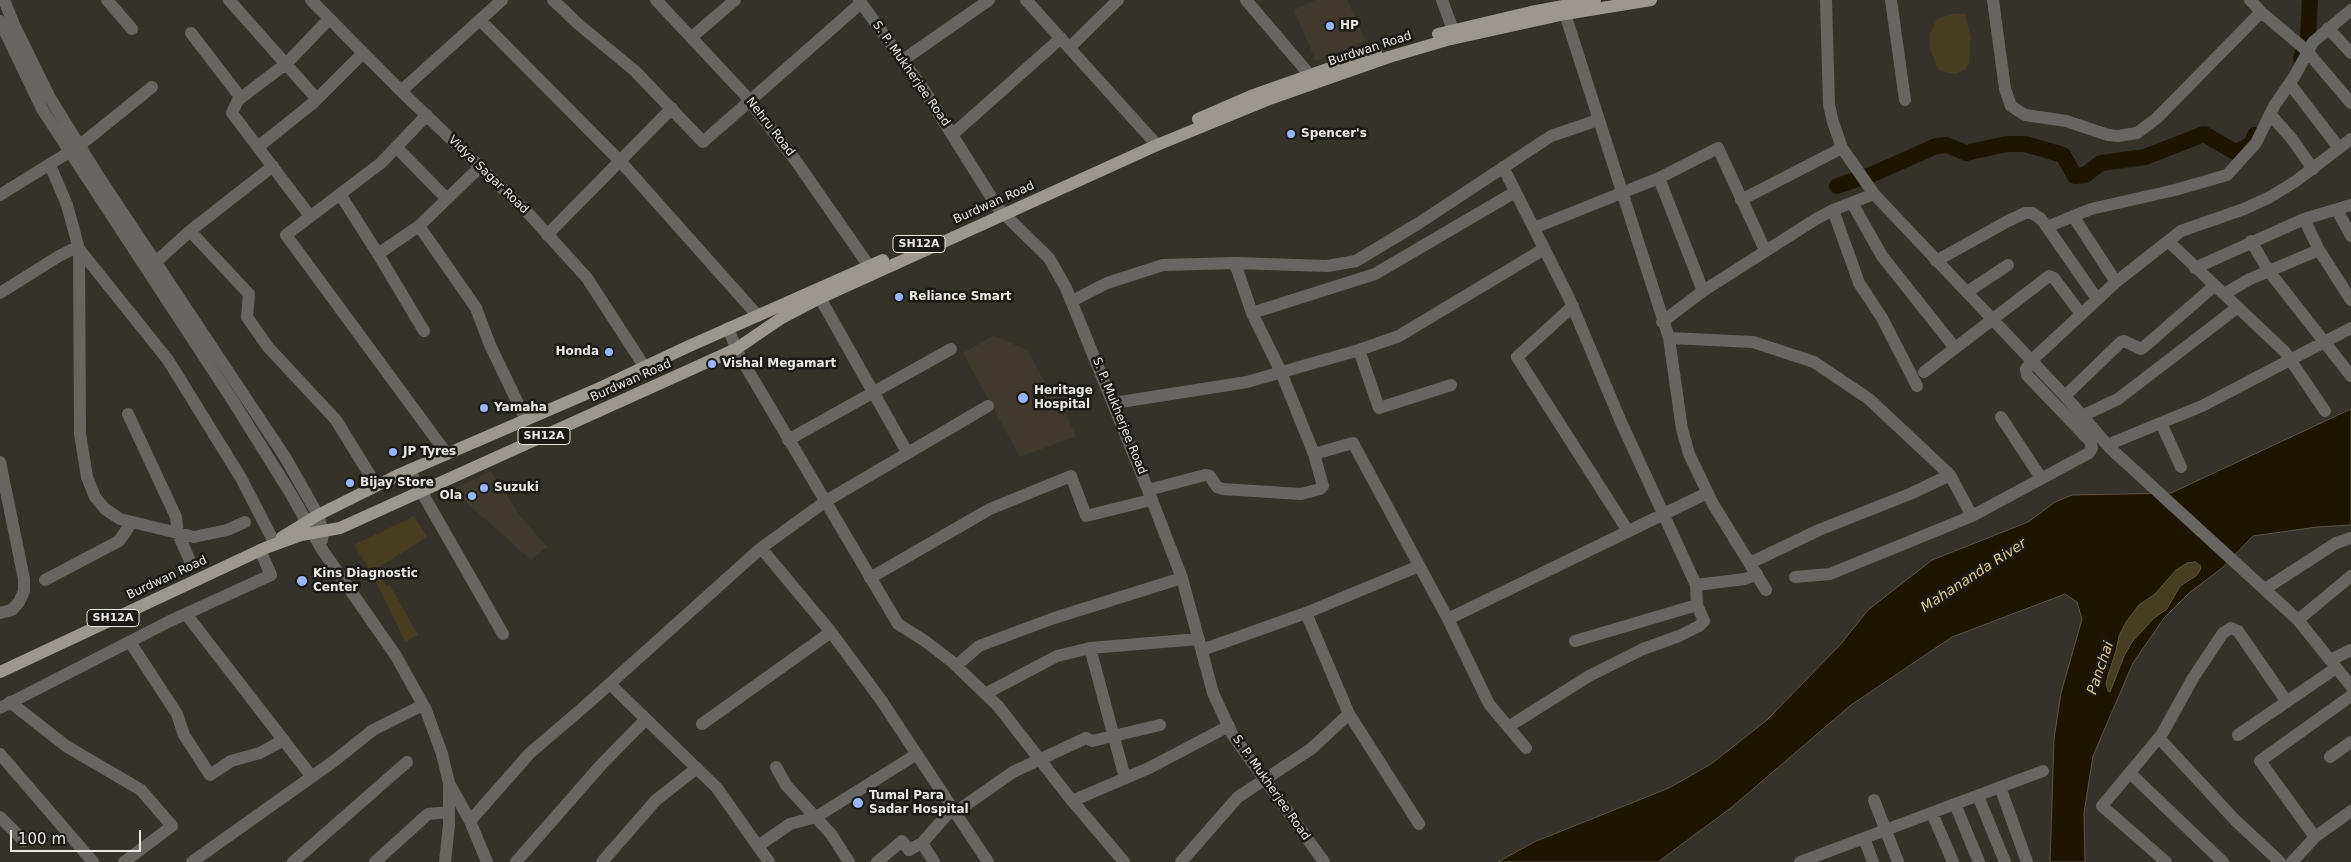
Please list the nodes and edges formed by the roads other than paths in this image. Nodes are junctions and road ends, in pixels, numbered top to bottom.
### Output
1 (4, 0) edge
2 (108, 0) edge
3 (229, 0) edge
4 (311, 0) edge
5 (502, 0) edge
6 (553, 0) edge
7 (656, 0) edge
8 (735, 0) edge
9 (989, 0) edge
10 (1026, 0) edge
11 (1118, 0) edge
12 (1246, 0) edge
13 (1442, 0) edge
14 (1594, 0) edge
15 (1651, 0) edge
16 (1826, 0) edge
17 (1891, 0) edge
18 (1994, 0) edge
19 (2250, 0) edge
20 (2348, 0) edge
21 (860, 1) edge
22 (2351, 4) edge
23 (1560, 7) edge
24 (2351, 10) edge
25 (2261, 12) junction
26 (329, 19) junction
27 (480, 20) junction
28 (0, 21) edge
29 (2328, 28) junction
30 (132, 29) dead end
31 (1453, 30) junction
32 (191, 33) dead end
33 (692, 38) junction
34 (1066, 42) junction
35 (2305, 50) junction
36 (363, 53) junction
37 (2351, 53) edge
38 (902, 60) junction
39 (287, 63) junction
40 (1309, 74) junction
41 (2290, 84) junction
42 (152, 87) dead end
43 (401, 91) junction
44 (241, 98) junction
45 (316, 98) junction
46 (1905, 100) dead end
47 (749, 102) junction
48 (2351, 103) edge
49 (672, 108) junction
50 (2270, 114) junction
51 (427, 115) junction
52 (1598, 120) junction
53 (953, 134) junction
54 (2351, 138) edge
55 (1154, 142) junction
56 (258, 146) junction
57 (396, 147) junction
58 (1842, 148) junction
59 (2339, 148) junction
60 (74, 150) junction
61 (620, 161) junction
62 (50, 165) junction
63 (273, 166) junction
64 (480, 167) junction
65 (1502, 167) junction
66 (2313, 169) junction
67 (1659, 178) junction
68 (1515, 192) junction
69 (1621, 192) junction
70 (340, 194) junction
71 (1874, 194) junction
72 (0, 195) edge
73 (446, 199) junction
74 (1741, 200) junction
75 (1852, 203) junction
76 (2351, 205) edge
77 (1833, 210) junction
78 (2337, 210) junction
79 (1000, 211) junction
80 (310, 216) junction
81 (2073, 216) junction
82 (2304, 220) junction
83 (419, 226) junction
84 (2047, 227) junction
85 (1534, 228) junction
86 (190, 231) junction
87 (547, 235) junction
88 (2351, 236) edge
89 (2168, 241) junction
90 (2251, 242) junction
91 (1544, 248) junction
92 (79, 249) junction
93 (1764, 250) junction
94 (2319, 250) junction
95 (378, 254) junction
96 (1936, 261) junction
97 (1235, 263) junction
98 (2008, 265) dead end
99 (152, 266) junction
100 (2195, 268) junction
101 (871, 270) junction
102 (2268, 270) junction
103 (2116, 282) junction
104 (2219, 290) junction
105 (1702, 291) junction
106 (1967, 292) junction
107 (0, 293) edge
108 (820, 298) junction
109 (2097, 299) junction
110 (2351, 300) edge
111 (1072, 301) junction
112 (1573, 306) junction
113 (2238, 307) junction
114 (1252, 313) junction
115 (2081, 314) junction
116 (758, 316) junction
117 (1993, 320) junction
118 (1662, 322) junction
119 (728, 328) junction
120 (2351, 328) edge
121 (424, 331) dead end
122 (1668, 338) junction
123 (2324, 342) junction
124 (1955, 348) junction
125 (736, 349) junction
126 (951, 349) dead end
127 (1359, 350) junction
128 (2032, 360) junction
129 (2291, 360) junction
130 (644, 366) junction
131 (1281, 372) junction
132 (1924, 372) dead end
133 (2351, 376) edge
134 (1451, 384) dead end
135 (1917, 386) dead end
136 (874, 392) junction
137 (2065, 396) junction
138 (1114, 403) junction
139 (988, 406) dead end
140 (2325, 411) dead end
141 (128, 414) dead end
142 (2082, 416) junction
143 (2001, 417) dead end
144 (526, 420) junction
145 (2161, 423) junction
146 (788, 440) junction
147 (2110, 448) junction
148 (907, 452) junction
149 (447, 454) junction
150 (1314, 454) junction
151 (0, 462) edge
152 (2180, 467) dead end
153 (409, 470) junction
154 (1950, 474) junction
155 (2041, 478) junction
156 (376, 486) junction
157 (420, 492) junction
158 (1707, 493) junction
159 (1150, 495) junction
160 (826, 501) junction
161 (1663, 514) junction
162 (1972, 516) junction
163 (312, 518) junction
164 (132, 522) junction
165 (245, 522) dead end
166 (1628, 532) junction
167 (318, 533) junction
168 (178, 534) junction
169 (2351, 538) edge
170 (266, 546) junction
171 (761, 548) junction
172 (191, 563) dead end
173 (1419, 566) junction
174 (1753, 568) junction
175 (2351, 576) edge
176 (1795, 577) dead end
177 (870, 578) junction
178 (1182, 578) junction
179 (45, 580) dead end
180 (1696, 585) junction
181 (2265, 589) junction
182 (1766, 590) dead end
183 (1697, 605) junction
184 (0, 613) edge
185 (1306, 613) junction
186 (186, 614) junction
187 (1448, 619) junction
188 (2298, 620) junction
189 (831, 632) junction
190 (503, 634) dead end
191 (1575, 641) dead end
192 (130, 642) junction
193 (1200, 645) junction
194 (1090, 648) junction
195 (2351, 650) edge
196 (2333, 664) junction
197 (956, 666) junction
198 (0, 672) edge
199 (610, 684) junction
200 (2351, 686) edge
201 (985, 694) junction
202 (2351, 696) edge
203 (2287, 702) junction
204 (5, 705) edge
205 (423, 705) junction
206 (1349, 714) junction
207 (646, 719) junction
208 (702, 724) dead end
209 (1160, 725) dead end
210 (1229, 726) junction
211 (1508, 727) junction
212 (2238, 735) dead end
213 (1114, 736) junction
214 (2159, 738) junction
215 (284, 740) junction
216 (2351, 742) edge
217 (1526, 748) dead end
218 (0, 754) edge
219 (917, 754) junction
220 (2330, 757) dead end
221 (1039, 759) junction
222 (407, 762) dead end
223 (776, 767) dead end
224 (697, 768) junction
225 (2043, 771) dead end
226 (2130, 773) junction
227 (312, 777) junction
228 (1125, 778) junction
229 (1265, 780) junction
230 (448, 783) junction
231 (2000, 788) junction
232 (1978, 796) junction
233 (1874, 800) dead end
234 (1072, 801) junction
235 (1955, 804) junction
236 (955, 810) junction
237 (2351, 811) edge
238 (449, 812) junction
239 (1932, 813) junction
240 (0, 817) edge
241 (816, 817) junction
242 (470, 821) junction
243 (1419, 824) dead end
244 (1885, 830) junction
245 (2315, 837) junction
246 (1864, 838) junction
247 (24, 841) dead end
248 (922, 843) junction
249 (758, 846) junction
250 (1831, 857) edge
251 (93, 862) edge
252 (124, 862) edge
253 (192, 862) edge
254 (293, 862) edge
255 (375, 862) edge
256 (445, 862) edge
257 (487, 862) edge
258 (516, 862) edge
259 (602, 862) edge
260 (769, 862) edge
261 (850, 862) edge
262 (877, 862) edge
263 (934, 862) edge
264 (988, 862) edge
265 (1124, 862) edge
266 (1181, 862) edge
267 (1324, 862) edge
268 (1800, 862) edge
269 (1873, 862) edge
270 (1898, 862) edge
271 (1953, 862) edge
272 (1979, 862) edge
273 (2005, 862) edge
274 (2027, 862) edge
275 (2166, 862) edge
276 (2223, 862) edge
277 (2280, 862) edge
278 (2292, 862) edge

1 - 60 street
2 - 30 street
3 - 39 street
4 - 26 street, Vidya Sagar Road
5 - 27 street
6 - 49 street
7 - 33 street, Nehru Road
8 - 33 street
9 - 38 street
10 - 34 street
11 - 34 street
12 - 40 street
13 - 31 street
14 - 23 main road, Burdwan Road / SH12A
15 - 23 main road, Burdwan Road / SH12A
16 - 58 street
17 - 46 street
18 - 25 street
19 - 25 street
20 - 22 street
21 - 38 street, S. P. Mukherjee Road
21 - 47 street
23 - 31 main road, Burdwan Road / SH12A
23 - 52 street
23 - 55 main road, Burdwan Road / SH12A
24 - 29 street
25 - 35 street
26 - 36 street, Vidya Sagar Road
26 - 39 street
27 - 43 street
27 - 61 street
28 - 60 street
29 - 35 street
29 - 37 street
31 - 40 main road, Burdwan Road / SH12A
32 - 44 street
33 - 47 street, Nehru Road
34 - 53 street
34 - 55 street
35 - 41 street
35 - 48 street
36 - 43 street, Vidya Sagar Road
36 - 45 street
38 - 53 street, S. P. Mukherjee Road
39 - 44 street
39 - 45 street
40 - 55 main road, Burdwan Road / SH12A
41 - 50 street
41 - 59 street
42 - 60 street
43 - 51 street, Vidya Sagar Road
44 - 56 street
45 - 56 street
47 - 49 street
47 - 101 street, Nehru Road
49 - 61 street
50 - 66 street
50 - 81 street
51 - 57 street
51 - 64 street, Vidya Sagar Road
52 - 65 street
52 - 69 street
53 - 79 street, S. P. Mukherjee Road
54 - 59 street
55 - 79 main road, Burdwan Road / SH12A
56 - 63 street
57 - 70 street
57 - 73 street
58 - 71 street
58 - 74 street
59 - 66 street
60 - 62 street
60 - 99 street
61 - 87 street
61 - 116 street
62 - 72 street
62 - 92 street
63 - 80 street
63 - 86 street
64 - 73 street
64 - 87 street, Vidya Sagar Road
65 - 68 street
65 - 97 street
66 - 89 street
67 - 69 street
67 - 74 street
67 - 105 street
68 - 85 street
68 - 114 street
69 - 85 street
69 - 118 street
70 - 80 street
70 - 95 street
71 - 75 street
71 - 96 street
73 - 83 street
74 - 93 street
75 - 77 street
75 - 124 street
76 - 78 street
77 - 93 street
77 - 135 street
78 - 82 street
78 - 88 street
79 - 101 main road, Burdwan Road / SH12A
79 - 111 street, S. P. Mukherjee Road
80 - 149 street
81 - 84 street
81 - 103 street
82 - 90 street
82 - 94 street
83 - 95 street
83 - 144 street
84 - 96 street
84 - 109 street
85 - 91 street
86 - 99 street
86 - 156 street
87 - 130 street, Vidya Sagar Road
89 - 100 street
89 - 103 street
90 - 100 street
90 - 102 street
91 - 112 street
91 - 127 street
92 - 107 street
92 - 164 street
92 - 170 street
93 - 105 street
94 - 102 street
94 - 110 street
95 - 121 street
96 - 106 street
97 - 111 street
97 - 114 street
98 - 106 street
99 - 163 street
100 - 104 street
101 - 108 main road, Burdwan Road / SH12A
101 - 116 main road, Burdwan Road / SH12A
102 - 104 street
102 - 123 street
103 - 109 street
104 - 113 street
104 - 137 street
105 - 118 street
106 - 117 street
108 - 125 main road, Burdwan Road / SH12A
108 - 136 street
109 - 115 street
111 - 138 street, S. P. Mukherjee Road
112 - 161 street
112 - 166 street
113 - 129 street
113 - 142 street
114 - 131 street
115 - 117 street
115 - 128 street
116 - 119 main road, Burdwan Road / SH12A
117 - 124 street
117 - 128 street
118 - 122 street
119 - 125 street
119 - 130 main road, Burdwan Road / SH12A
120 - 123 street
122 - 154 street
122 - 158 street
123 - 129 street
123 - 133 street
124 - 132 street
125 - 146 street
125 - 157 main road, Burdwan Road / SH12A
126 - 136 street
127 - 131 street
127 - 134 street
128 - 137 street
128 - 155 street
129 - 140 street
129 - 145 street
130 - 144 main road, Burdwan Road / SH12A
131 - 138 street
131 - 150 street
136 - 146 street
136 - 148 street
137 - 142 street
138 - 159 street, S. P. Mukherjee Road
139 - 148 street
141 - 168 street
142 - 147 street
143 - 155 street
144 - 149 main road, Burdwan Road / SH12A
145 - 147 street
145 - 152 street
146 - 160 street
147 - 181 street
148 - 160 street
149 - 153 main road, Burdwan Road / SH12A
150 - 159 street
150 - 173 street
151 - 184 street
153 - 156 main road, Burdwan Road / SH12A
153 - 157 street
154 - 162 street
154 - 174 street
155 - 162 street
156 - 163 main road, Burdwan Road / SH12A
157 - 167 main road, Burdwan Road / SH12A
157 - 190 street
158 - 161 street
158 - 174 street
159 - 177 street
159 - 178 street, S. P. Mukherjee Road
160 - 171 street
160 - 177 street
161 - 166 street
161 - 180 street
162 - 176 street
163 - 167 street
163 - 170 main road, Burdwan Road / SH12A
164 - 168 street
164 - 179 street
165 - 168 street
166 - 187 street
167 - 170 main road, Burdwan Road / SH12A
167 - 205 street
168 - 172 street
169 - 181 street
170 - 186 street
170 - 198 main road, Burdwan Road / SH12A
171 - 189 street
171 - 199 street
173 - 185 street
173 - 187 street
174 - 180 street
174 - 182 street
175 - 188 street
177 - 197 street
178 - 193 street, S. P. Mukherjee Road
178 - 197 street
180 - 183 street
181 - 188 street
183 - 191 street
183 - 211 street
185 - 193 street
185 - 206 street
186 - 192 street
186 - 215 street
187 - 211 street
188 - 196 street
189 - 208 street
189 - 219 street
192 - 204 street
192 - 215 street
193 - 194 street
193 - 210 street, S. P. Mukherjee Road
194 - 201 street
194 - 213 street
195 - 196 street
196 - 200 street
196 - 203 street
197 - 201 street
199 - 207 street
199 - 242 street
201 - 221 street
202 - 245 street
203 - 212 street
203 - 214 street
204 - 252 street
205 - 227 street
205 - 230 street
206 - 229 street
206 - 243 street
207 - 224 street
207 - 258 street
209 - 213 street
210 - 228 street
210 - 229 street, S. P. Mukherjee Road
211 - 217 street
213 - 221 street
213 - 228 street
214 - 226 street
214 - 277 street
215 - 227 street
216 - 220 street
218 - 251 street
219 - 236 street
219 - 241 street
221 - 234 street
221 - 236 street
222 - 254 street
223 - 241 street
224 - 249 street
224 - 259 street
225 - 231 street
226 - 275 street
226 - 276 street
227 - 253 street
228 - 234 street
229 - 266 street
229 - 267 street, S. P. Mukherjee Road
230 - 238 street
230 - 242 street
231 - 232 street
231 - 274 street
232 - 235 street
232 - 273 street
233 - 244 street
234 - 265 street
235 - 239 street
235 - 272 street
236 - 248 street
236 - 264 street
237 - 245 street
238 - 255 street
238 - 256 street
239 - 244 street
239 - 271 street
240 - 247 street
241 - 249 street
241 - 261 street
242 - 257 street
244 - 246 street
244 - 270 street
245 - 278 street
246 - 250 street
246 - 269 street
248 - 262 street
248 - 263 street
249 - 260 street
250 - 268 street

